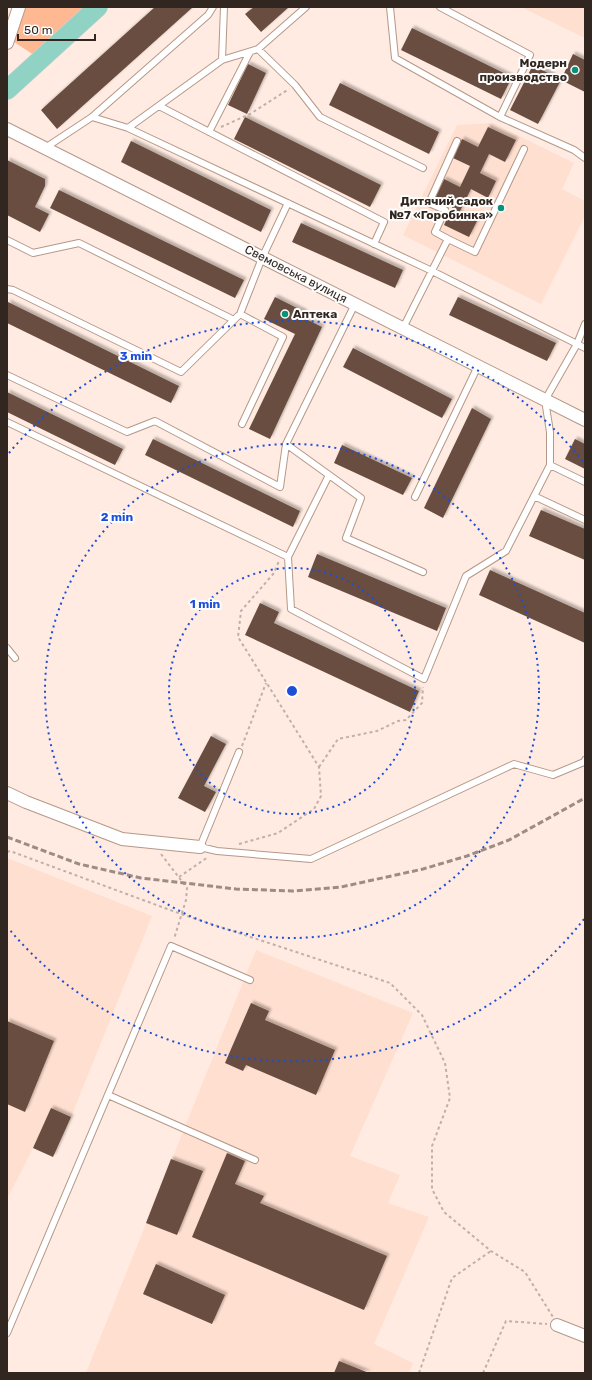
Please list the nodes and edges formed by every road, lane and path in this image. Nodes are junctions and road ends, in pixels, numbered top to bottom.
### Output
1 (19, 7) edge
2 (98, 7) edge
3 (213, 7) edge
4 (224, 7) edge
5 (306, 7) edge
6 (390, 7) edge
7 (440, 7) edge
8 (7, 43) edge
9 (258, 49) junction
10 (250, 52) junction
11 (222, 60) junction
12 (9, 83) edge
13 (295, 85) junction
14 (159, 106) junction
15 (92, 116) junction
16 (500, 117) junction
17 (128, 128) junction
18 (7, 129) edge
19 (209, 132) junction
20 (457, 141) dead end
21 (45, 148) junction
22 (524, 149) dead end
23 (585, 158) edge
24 (423, 168) dead end
25 (288, 203) junction
26 (448, 239) junction
27 (7, 240) edge
28 (374, 244) junction
29 (262, 258) junction
30 (432, 271) junction
31 (7, 289) edge
32 (355, 304) junction
33 (240, 314) junction
34 (234, 320) junction
35 (585, 324) edge
36 (403, 328) junction
37 (577, 344) junction
38 (585, 348) edge
39 (478, 366) junction
40 (7, 375) edge
41 (545, 400) junction
42 (585, 420) edge
43 (7, 422) edge
44 (242, 424) dead end
45 (286, 444) junction
46 (550, 465) junction
47 (329, 475) junction
48 (585, 482) edge
49 (534, 496) junction
50 (415, 498) dead end
51 (585, 520) edge
52 (282, 553) junction
53 (288, 557) junction
54 (423, 572) dead end
55 (7, 648) edge
56 (15, 658) dead end
57 (424, 679) junction
58 (266, 682) junction
59 (239, 752) joint
60 (585, 760) edge
61 (319, 768) junction
62 (7, 793) edge
63 (150, 842) junction
64 (200, 847) junction
65 (218, 851) junction
66 (7, 852) edge
67 (179, 876) junction
68 (181, 914) junction
69 (171, 946) junction
70 (250, 980) dead end
71 (108, 1095) junction
72 (255, 1160) dead end
73 (491, 1251) junction
74 (557, 1324) junction
75 (7, 1333) edge
76 (585, 1336) edge
77 (419, 1373) edge
78 (483, 1373) edge

1 - 8 street
2 - 12 main road
3 - 15 lane
4 - 11 lane
5 - 9 lane
6 - 16 lane
7 - 16 lane
9 - 10 lane
9 - 13 lane
10 - 11 lane
10 - 19 lane
11 - 14 lane
13 - 19 path
13 - 24 lane
14 - 17 lane
14 - 19 lane
15 - 17 lane
15 - 21 lane
16 - 23 lane
17 - 25 lane
18 - 21 street, Свемовська вулиця
19 - 28 lane
20 - 26 lane
21 - 29 street, Свемовська вулиця
22 - 26 lane
25 - 28 lane
25 - 29 lane
26 - 30 lane
27 - 34 lane
28 - 30 lane
29 - 32 street, Свемовська вулиця
29 - 33 lane
30 - 36 lane
30 - 37 lane
31 - 34 lane
32 - 36 street, Свемовська вулиця
32 - 45 lane
33 - 34 lane
33 - 44 lane
35 - 37 lane
36 - 39 street, Свемовська вулиця
37 - 38 lane
37 - 41 lane
39 - 41 street, Свемовська вулиця
39 - 50 lane
40 - 45 lane
41 - 42 street, Свемовська вулиця
41 - 46 lane
43 - 52 lane
45 - 47 lane
46 - 48 lane
46 - 49 lane
47 - 53 lane
47 - 54 lane
49 - 51 lane
49 - 57 lane
52 - 53 lane
52 - 58 path
53 - 57 lane
55 - 56 lane
57 - 61 path
58 - 59 path
58 - 61 path
59 - 64 lane
60 - 65 lane
61 - 65 path
62 - 63 street
63 - 64 street
63 - 67 path
64 - 65 lane
65 - 67 path
66 - 68 path
67 - 68 path
68 - 69 path
68 - 73 path
69 - 70 lane
69 - 71 lane
71 - 72 lane
71 - 75 lane
73 - 74 path
73 - 77 path
74 - 76 street
74 - 78 path

